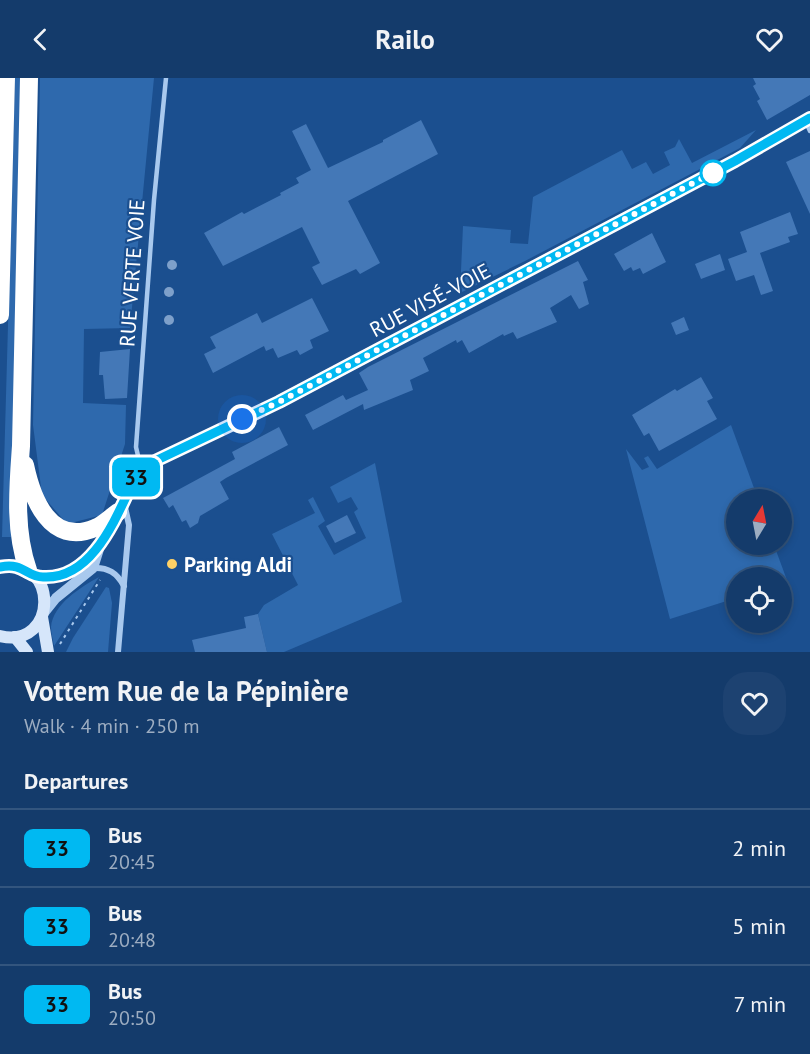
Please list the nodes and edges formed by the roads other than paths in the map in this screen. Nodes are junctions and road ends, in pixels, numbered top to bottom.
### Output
1 (6, 78) edge
2 (29, 78) edge
3 (166, 78) edge
4 (807, 119) edge
5 (810, 131) edge
6 (0, 315) edge
7 (21, 446) junction
8 (141, 470) junction
9 (121, 507) junction
10 (100, 546) junction
11 (0, 567) edge
12 (93, 568) junction
13 (31, 573) junction
14 (124, 587) junction
15 (43, 615) junction
16 (5, 639) edge
17 (52, 651) edge
18 (27, 652) edge
19 (118, 652) edge

1 - 6 highway
2 - 7 highway
3 - 8 lane, RUE VERTE VOIE
4 - 5 lane
4 - 8 street, RUE VISÉ-VOIE
7 - 9 highway
7 - 13 highway
8 - 9 street
9 - 10 street
9 - 14 street
10 - 12 street
10 - 13 street
11 - 13 main road
12 - 14 street
12 - 15 street
13 - 15 main road
14 - 19 street
15 - 16 main road
15 - 17 main road
16 - 18 main road

